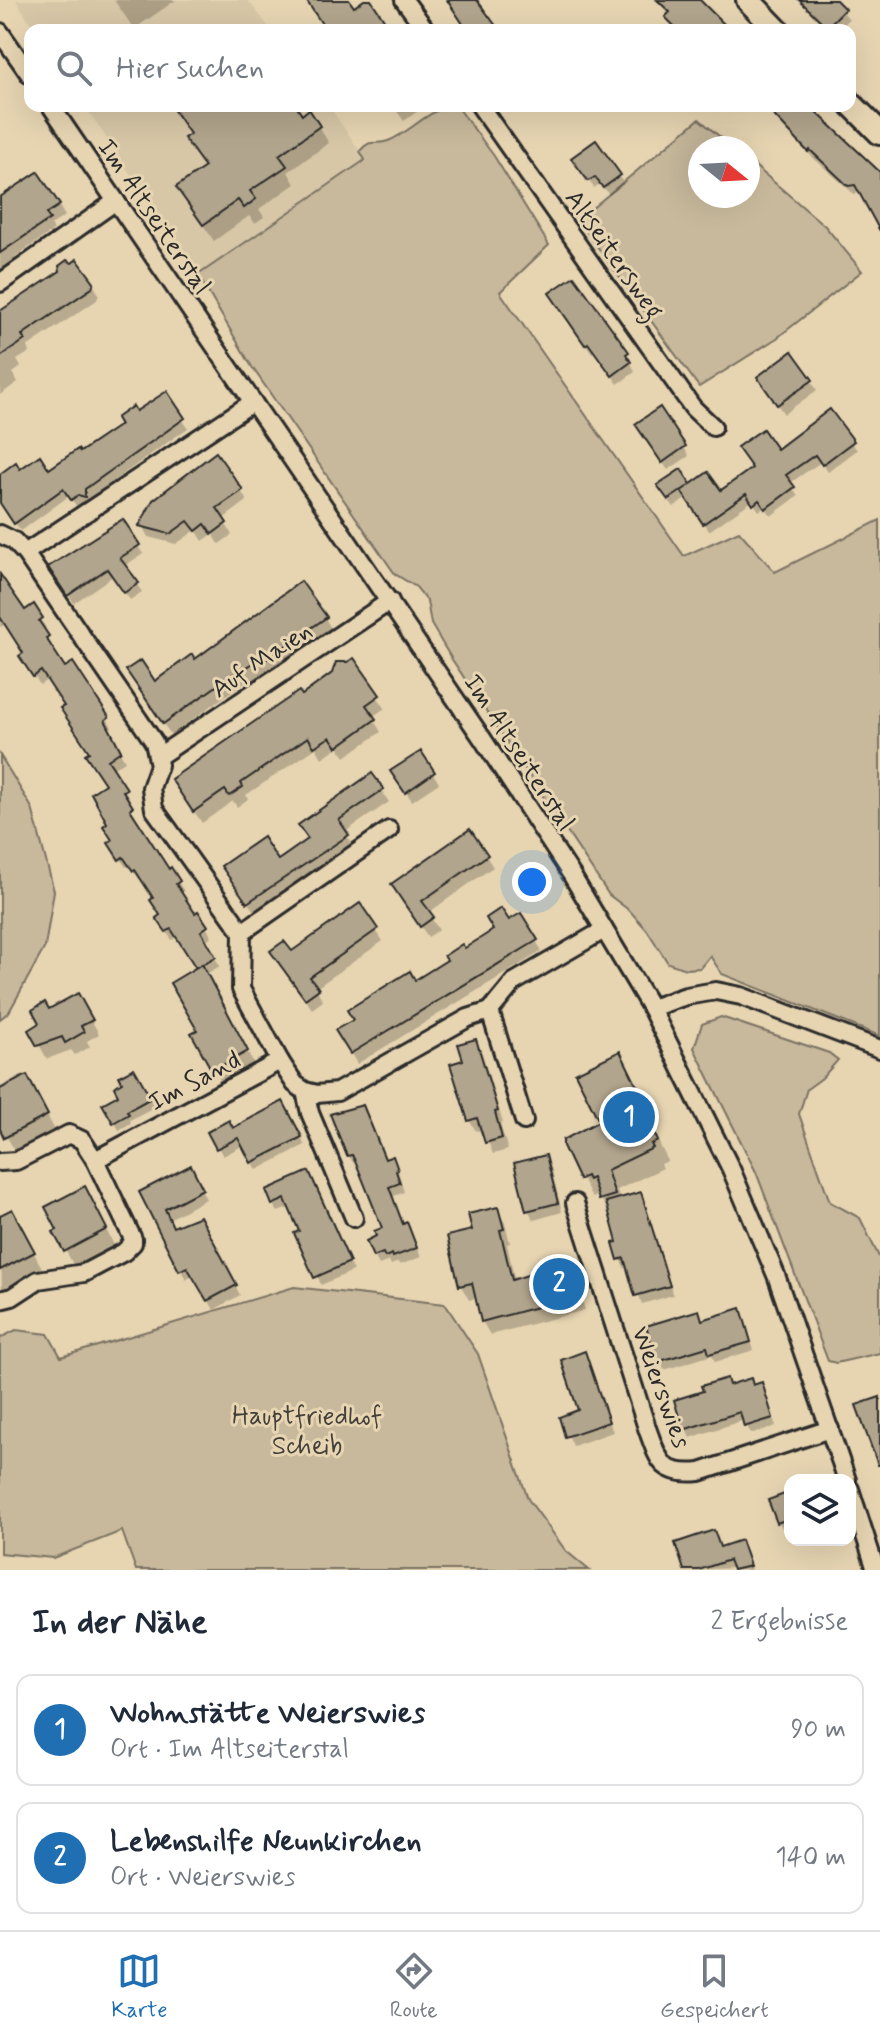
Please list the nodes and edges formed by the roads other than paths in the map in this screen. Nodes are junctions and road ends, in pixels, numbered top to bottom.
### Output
1 (404, 0) edge
2 (748, 0) edge
3 (422, 24) edge
4 (771, 24) edge
5 (0, 32) edge
6 (24, 66) edge
7 (856, 109) edge
8 (55, 112) edge
9 (484, 112) edge
10 (880, 133) edge
11 (116, 201) junction
12 (0, 283) edge
13 (253, 402) junction
14 (713, 427) dead end
15 (0, 534) edge
16 (25, 553) junction
17 (390, 601) junction
18 (159, 756) junction
19 (389, 830) dead end
20 (604, 930) junction
21 (242, 932) junction
22 (651, 1008) junction
23 (490, 1011) junction
24 (880, 1049) edge
25 (280, 1061) junction
26 (305, 1091) junction
27 (524, 1121) dead end
28 (95, 1160) junction
29 (0, 1162) edge
30 (575, 1203) dead end
31 (354, 1218) dead end
32 (0, 1300) edge
33 (830, 1429) junction
34 (845, 1474) edge
35 (856, 1508) edge
36 (876, 1570) edge

1 - 3 street
2 - 4 street
5 - 6 street
7 - 10 street
8 - 11 street, Im Altseiterstal
9 - 14 street, Altseitersweg
11 - 12 street
11 - 13 street, Im Altseiterstal
13 - 16 street
13 - 17 street, Im Altseiterstal
15 - 16 street
16 - 18 street
17 - 18 street, Auf Maien
17 - 20 street, Im Altseiterstal
18 - 21 street
19 - 21 street
20 - 22 street, Im Altseiterstal
20 - 23 street
21 - 25 street
22 - 24 street
22 - 33 street, Im Altseiterstal
23 - 26 street
23 - 27 street
25 - 26 street, Im Sand
25 - 28 street, Im Sand
26 - 31 street, Im Sand
28 - 29 street
28 - 32 street
30 - 33 street, Weierswies
33 - 34 street, Im Altseiterstal
35 - 36 street

